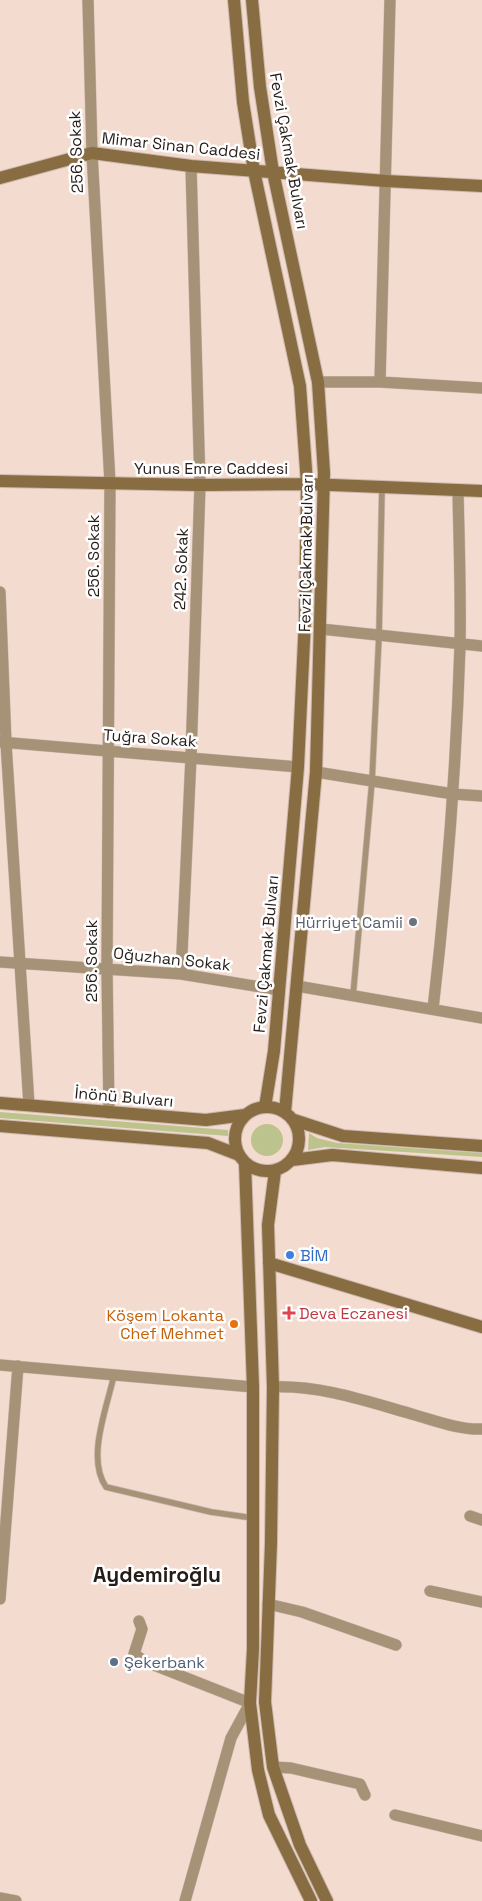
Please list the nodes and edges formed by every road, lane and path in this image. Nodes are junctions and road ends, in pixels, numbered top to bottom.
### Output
1 (88, 0) edge
2 (234, 0) edge
3 (252, 0) edge
4 (390, 0) edge
5 (92, 153) junction
6 (191, 166) junction
7 (254, 171) junction
8 (273, 172) junction
9 (0, 178) edge
10 (386, 181) junction
11 (482, 186) edge
12 (318, 382) junction
13 (380, 382) junction
14 (482, 388) edge
15 (0, 481) edge
16 (110, 483) junction
17 (307, 484) junction
18 (200, 485) junction
19 (324, 485) junction
20 (382, 487) junction
21 (458, 490) junction
22 (482, 491) edge
23 (0, 592) edge
24 (321, 629) junction
25 (379, 635) junction
26 (460, 644) junction
27 (482, 646) edge
28 (3, 742) edge
29 (108, 751) junction
30 (191, 757) junction
31 (298, 767) junction
32 (316, 772) junction
33 (372, 781) junction
34 (453, 794) junction
35 (482, 796) edge
36 (0, 962) edge
37 (19, 963) junction
38 (107, 968) junction
39 (181, 974) junction
40 (297, 986) junction
41 (279, 990) junction
42 (352, 996) junction
43 (433, 1010) junction
44 (482, 1018) edge
45 (0, 1102) edge
46 (28, 1105) junction
47 (265, 1107) junction
48 (110, 1113) junction
49 (245, 1115) junction
50 (290, 1116) junction
51 (0, 1126) edge
52 (482, 1146) edge
53 (242, 1159) junction
54 (292, 1160) junction
55 (482, 1168) edge
56 (275, 1171) junction
57 (269, 1264) junction
58 (482, 1327) edge
59 (0, 1365) edge
60 (18, 1366) junction
61 (114, 1375) junction
62 (253, 1387) junction
63 (273, 1387) junction
64 (482, 1429) edge
65 (470, 1516) dead end
66 (253, 1518) junction
67 (482, 1520) edge
68 (430, 1590) dead end
69 (0, 1599) edge
70 (482, 1602) edge
71 (268, 1604) junction
72 (139, 1621) dead end
73 (396, 1645) dead end
74 (250, 1703) junction
75 (273, 1767) junction
76 (365, 1795) dead end
77 (395, 1815) dead end
78 (482, 1836) edge
79 (0, 1898) edge
80 (16, 1901) edge
81 (185, 1901) edge
82 (311, 1901) edge
83 (327, 1901) edge

1 - 5 street, 256. Sokak
2 - 7 street, Fevzi Çakmak Bulvarı
3 - 8 street, Fevzi Çakmak Bulvarı
4 - 10 street
5 - 6 street, Mimar Sinan Caddesi
5 - 9 street, Mimar Sinan Caddesi
5 - 16 street, 256. Sokak
6 - 7 street, Mimar Sinan Caddesi
6 - 18 street, 242. Sokak
7 - 8 street, Mimar Sinan Caddesi
7 - 17 street, Fevzi Çakmak Bulvarı
8 - 10 street, Mimar Sinan Caddesi
8 - 12 street, Fevzi Çakmak Bulvarı
10 - 11 street, Mimar Sinan Caddesi
10 - 13 street
12 - 13 street
12 - 19 street, Fevzi Çakmak Bulvarı
13 - 14 street
15 - 16 street, Yunus Emre Caddesi
16 - 18 street, Yunus Emre Caddesi
16 - 29 street, 256. Sokak
17 - 18 street, Yunus Emre Caddesi
17 - 19 street, Yunus Emre Caddesi
17 - 31 street, Fevzi Çakmak Bulvarı
18 - 30 street, 242. Sokak
19 - 20 street, Yunus Emre Caddesi
19 - 24 street, Fevzi Çakmak Bulvarı
20 - 21 street, Yunus Emre Caddesi
20 - 25 lane
21 - 22 street, Yunus Emre Caddesi
21 - 26 street
23 - 28 street
24 - 25 street
24 - 32 street, Fevzi Çakmak Bulvarı
25 - 26 street
25 - 33 lane
26 - 27 street
26 - 34 street
28 - 29 street, Tuğra Sokak
28 - 37 street
29 - 30 street, Tuğra Sokak
29 - 38 street, 256. Sokak
30 - 31 street, Tuğra Sokak
30 - 39 street, 242. Sokak
31 - 41 street, Fevzi Çakmak Bulvarı
32 - 33 street
32 - 40 street, Fevzi Çakmak Bulvarı
33 - 34 street
33 - 42 lane
34 - 35 street
34 - 43 street
36 - 37 street, Oğuzhan Sokak
37 - 38 street, Oğuzhan Sokak
37 - 46 street
38 - 39 street, Oğuzhan Sokak
38 - 48 street, 256. Sokak
39 - 41 street, Oğuzhan Sokak
40 - 42 street
40 - 50 street, Fevzi Çakmak Bulvarı
41 - 47 street, Fevzi Çakmak Bulvarı
42 - 43 street
43 - 44 street
45 - 46 street, İnönü Bulvarı
46 - 48 street, İnönü Bulvarı
47 - 49 street
47 - 50 street
48 - 49 street, İnönü Bulvarı
49 - 53 street
50 - 52 street
50 - 54 street
51 - 53 street
53 - 56 street
53 - 62 street
54 - 55 street
54 - 56 street
56 - 57 street
57 - 58 street
57 - 63 street
59 - 60 street
60 - 61 street
60 - 69 street
61 - 62 street
61 - 66 lane
62 - 66 street
63 - 64 street
63 - 71 street
65 - 67 street
66 - 74 street
68 - 70 street
71 - 73 street
71 - 75 street
72 - 74 street
74 - 81 street
74 - 82 street
75 - 76 street
75 - 83 street
77 - 78 street
79 - 80 street

